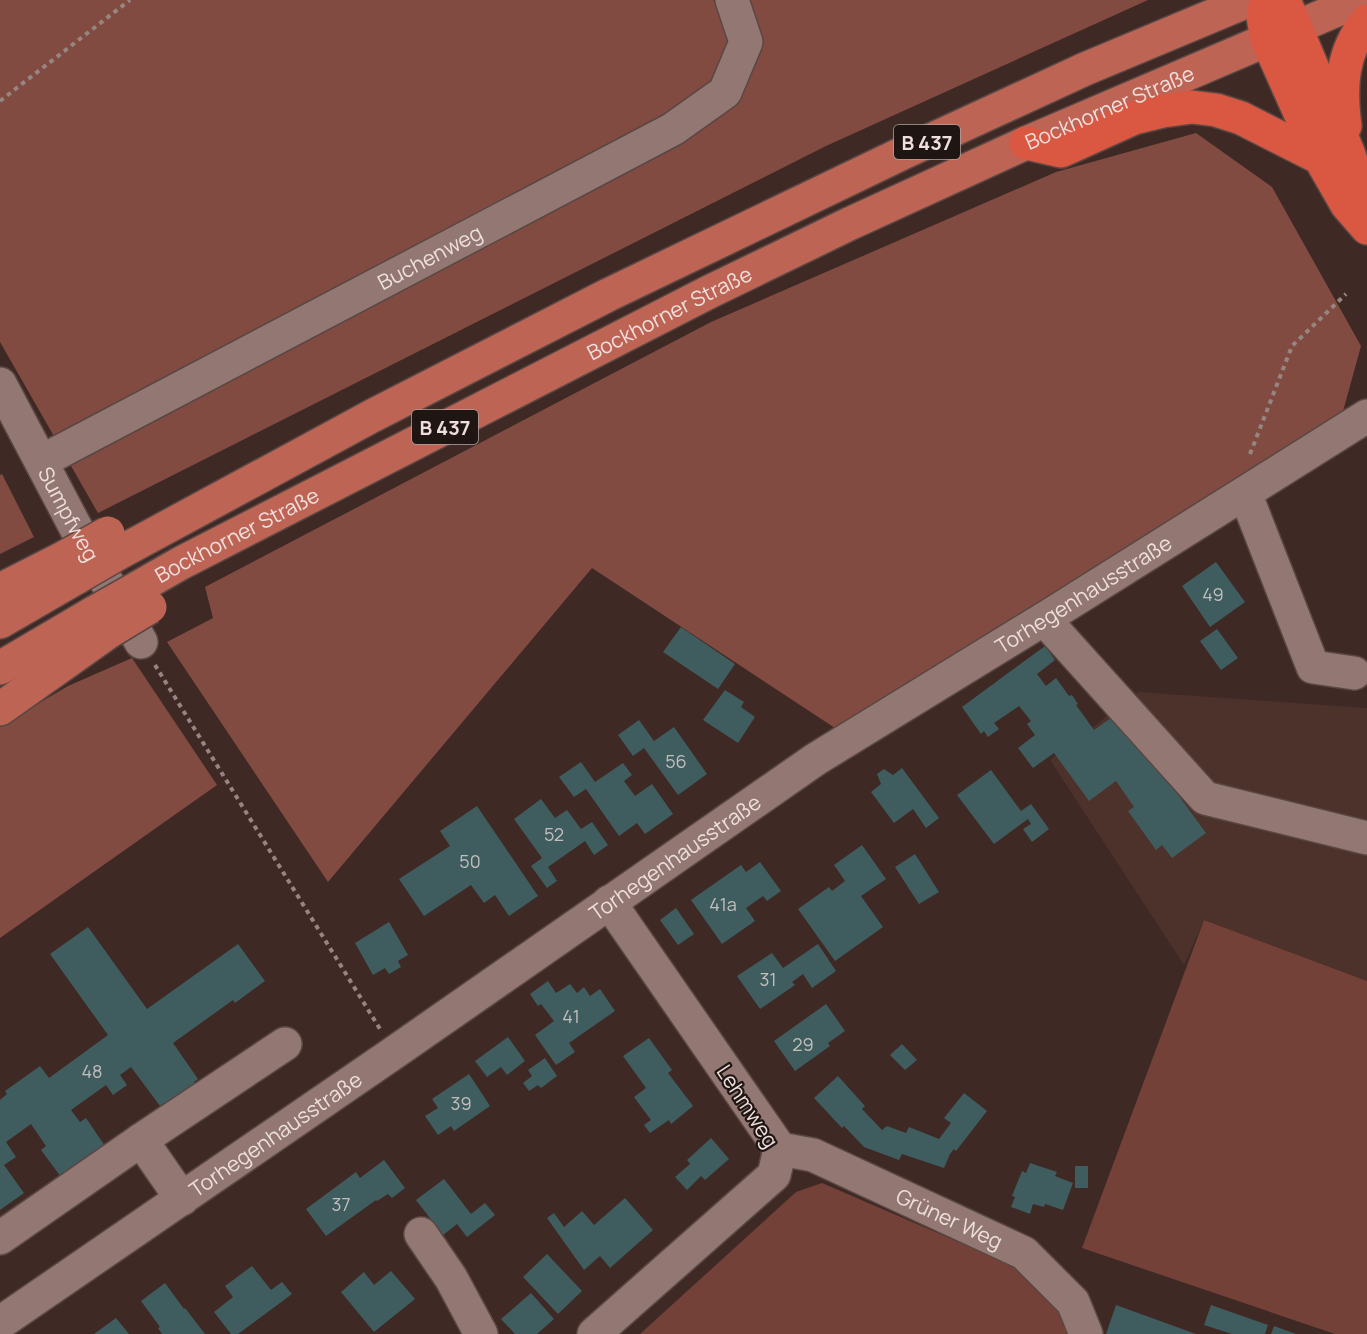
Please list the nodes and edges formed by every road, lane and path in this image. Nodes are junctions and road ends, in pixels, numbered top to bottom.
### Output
1 (130, 0) edge
2 (732, 0) edge
3 (1250, 0) edge
4 (1266, 0) edge
5 (1360, 0) edge
6 (1367, 21) edge
7 (1282, 22) edge
8 (0, 101) edge
9 (1026, 143) junction
10 (1334, 155) junction
11 (1367, 207) edge
12 (1367, 228) edge
13 (1346, 294) dead end
14 (0, 384) edge
15 (1367, 416) edge
16 (1259, 430) dead end
17 (42, 461) junction
18 (1245, 493) junction
19 (70, 568) junction
20 (0, 590) edge
21 (1044, 619) junction
22 (0, 622) edge
23 (101, 622) junction
24 (141, 642) joint
25 (0, 668) edge
26 (1354, 673) dead end
27 (0, 709) edge
28 (1367, 838) edge
29 (609, 902) junction
30 (285, 1044) dead end
31 (395, 1052) junction
32 (141, 1140) junction
33 (780, 1149) junction
34 (182, 1199) junction
35 (421, 1234) dead end
36 (0, 1238) edge
37 (0, 1323) edge
38 (481, 1334) edge
39 (594, 1334) edge
40 (1086, 1334) edge

1 - 8 path
2 - 17 street, Buchenweg
3 - 19 main road, Bockhorner Straße / B 437, bridge
4 - 7 highway
5 - 7 main road, Bockhorner Straße / B 437
6 - 10 highway
7 - 9 main road, Bockhorner Straße / B 437
7 - 10 highway
9 - 10 highway
9 - 23 main road, Bockhorner Straße / B 437, bridge
10 - 11 highway
10 - 12 highway
13 - 16 path
14 - 17 street, Sumpfweg
15 - 18 street, Torhegenhausstraße
17 - 24 street, Sumpfweg
18 - 21 street, Torhegenhausstraße
18 - 26 street
19 - 20 main road
19 - 22 main road, Bockhorner Straße / B 437
21 - 28 street
21 - 29 street, Torhegenhausstraße
23 - 25 main road
23 - 27 main road
24 - 31 path
29 - 31 street, Torhegenhausstraße
29 - 33 street, Lehmweg
30 - 32 street
31 - 34 street, Torhegenhausstraße
32 - 34 street
32 - 36 street
33 - 39 street, Lehmweg
33 - 40 street, Grüner Weg
34 - 37 street, Torhegenhausstraße
35 - 38 street

